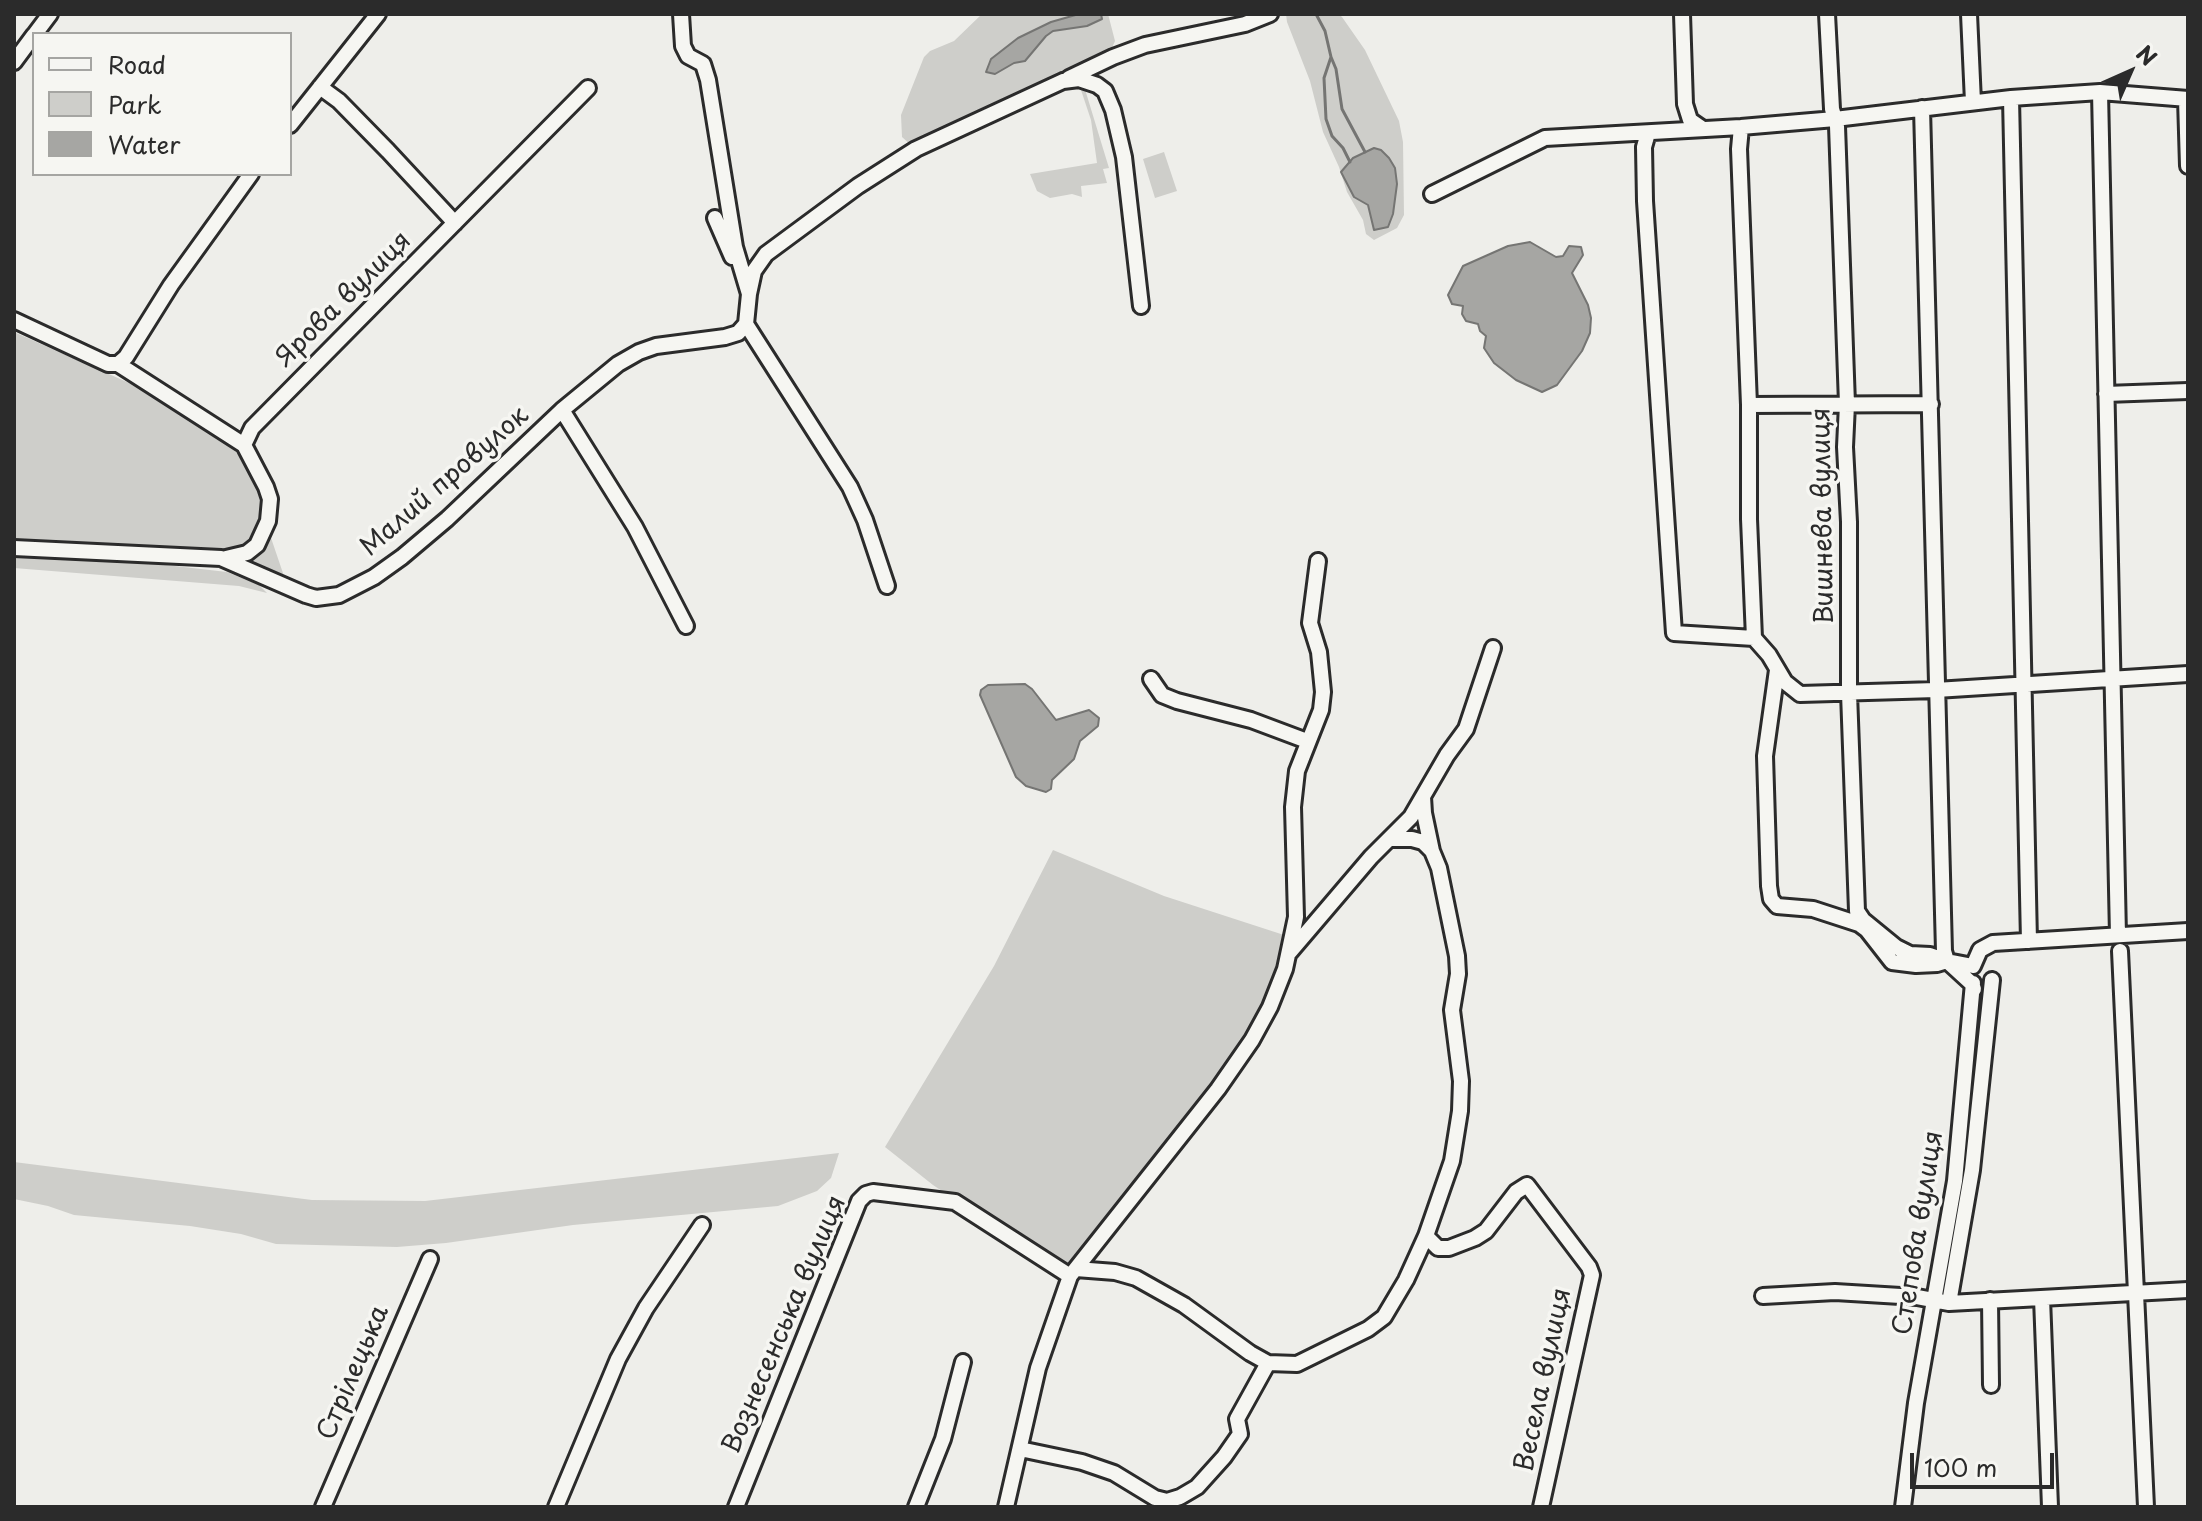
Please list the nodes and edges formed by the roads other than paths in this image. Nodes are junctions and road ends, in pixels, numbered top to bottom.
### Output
1 (50, 14) edge
2 (378, 14) edge
3 (681, 14) edge
4 (1270, 14) edge
5 (1682, 14) edge
6 (1827, 14) edge
7 (1969, 14) edge
8 (37, 32) edge
9 (32, 39) edge
10 (14, 62) edge
11 (1063, 81) junction
12 (320, 87) junction
13 (588, 88) dead end
14 (2100, 92) junction
15 (2011, 98) junction
16 (2187, 99) edge
17 (1973, 102) junction
18 (1922, 108) junction
19 (1835, 119) junction
20 (292, 122) edge
21 (1741, 127) junction
22 (1703, 129) junction
23 (1648, 133) junction
24 (2188, 166) edge
25 (250, 176) edge
26 (1432, 194) dead end
27 (715, 218) dead end
28 (455, 223) junction
29 (749, 294) junction
30 (1141, 306) dead end
31 (14, 320) edge
32 (746, 324) junction
33 (118, 364) junction
34 (2188, 391) edge
35 (2106, 394) junction
36 (1847, 404) junction
37 (1931, 404) junction
38 (1749, 405) junction
39 (562, 410) junction
40 (244, 445) junction
41 (14, 548) edge
42 (221, 558) junction
43 (1318, 561) dead end
44 (887, 586) dead end
45 (686, 626) dead end
46 (1754, 638) junction
47 (1493, 648) dead end
48 (1777, 670) junction
49 (2188, 674) edge
50 (1151, 679) dead end
51 (2112, 679) junction
52 (2023, 685) junction
53 (1936, 690) junction
54 (1849, 693) junction
55 (1307, 741) junction
56 (1423, 796) junction
57 (1391, 839) junction
58 (1432, 851) junction
59 (2188, 931) edge
60 (2029, 941) junction
61 (2119, 943) junction
62 (1289, 954) junction
63 (1947, 961) junction
64 (1973, 966) junction
65 (1992, 980) dead end
66 (1974, 989) junction
67 (702, 1225) dead end
68 (1426, 1236) junction
69 (430, 1259) dead end
70 (1073, 1272) junction
71 (2188, 1290) edge
72 (2135, 1293) junction
73 (1763, 1296) dead end
74 (2042, 1298) junction
75 (1933, 1300) junction
76 (1990, 1300) junction
77 (1949, 1303) junction
78 (963, 1362) dead end
79 (1268, 1363) junction
80 (1991, 1385) dead end
81 (1020, 1449) junction
82 (323, 1507) edge
83 (556, 1507) edge
84 (736, 1507) edge
85 (916, 1507) edge
86 (1006, 1507) edge
87 (1541, 1507) edge
88 (1903, 1507) edge
89 (2050, 1507) edge
90 (2146, 1507) edge

1 - 8 street
2 - 12 street
3 - 29 street
4 - 11 street
5 - 22 street
6 - 19 street, Вишнева вулиця
7 - 17 street
9 - 10 street
11 - 29 street
11 - 30 street
12 - 20 street
12 - 28 street
13 - 28 street, Ярова вулиця
14 - 15 street
14 - 16 street
14 - 35 street
15 - 17 street
15 - 52 street
16 - 24 street
17 - 18 street
18 - 19 street
18 - 37 street
19 - 21 street
19 - 36 street, Вишнева вулиця
21 - 22 street
21 - 38 street
22 - 23 street
23 - 26 street
23 - 46 street
25 - 33 street
27 - 29 street
28 - 40 street, Ярова вулиця
29 - 32 street
31 - 33 street
32 - 39 street, Малий провулок
32 - 44 street
33 - 40 street
34 - 35 street
35 - 51 street
36 - 37 street
36 - 38 street
36 - 54 street, Вишнева вулиця
37 - 53 street
38 - 46 street
39 - 42 street, Малий провулок
39 - 45 street
40 - 42 street
41 - 42 street, Малий провулок
43 - 55 street
46 - 48 street
47 - 56 street
48 - 54 street
48 - 63 street
49 - 51 street
50 - 55 street
51 - 52 street
51 - 61 street
52 - 53 street
52 - 60 street
53 - 54 street
53 - 63 street
54 - 63 street, Вишнева вулиця
55 - 62 street
56 - 57 street
56 - 58 street
57 - 58 street
57 - 62 street
58 - 68 street
59 - 61 street
60 - 61 street
60 - 64 street
61 - 72 street
62 - 70 street
63 - 64 street
63 - 66 street
64 - 66 street, Степова вулиця
65 - 77 street
66 - 75 street, Степова вулиця
67 - 83 street
68 - 79 street
68 - 87 street, Весела вулиця
69 - 82 street, Стрілецька
70 - 79 street
70 - 81 street
70 - 84 street, Вознесенська вулиця
71 - 72 street
72 - 74 street
72 - 90 street
73 - 75 street
74 - 76 street
74 - 89 street
75 - 77 street
75 - 88 street, Степова вулиця
76 - 77 street
76 - 80 street
78 - 85 street
79 - 81 street
81 - 86 street

